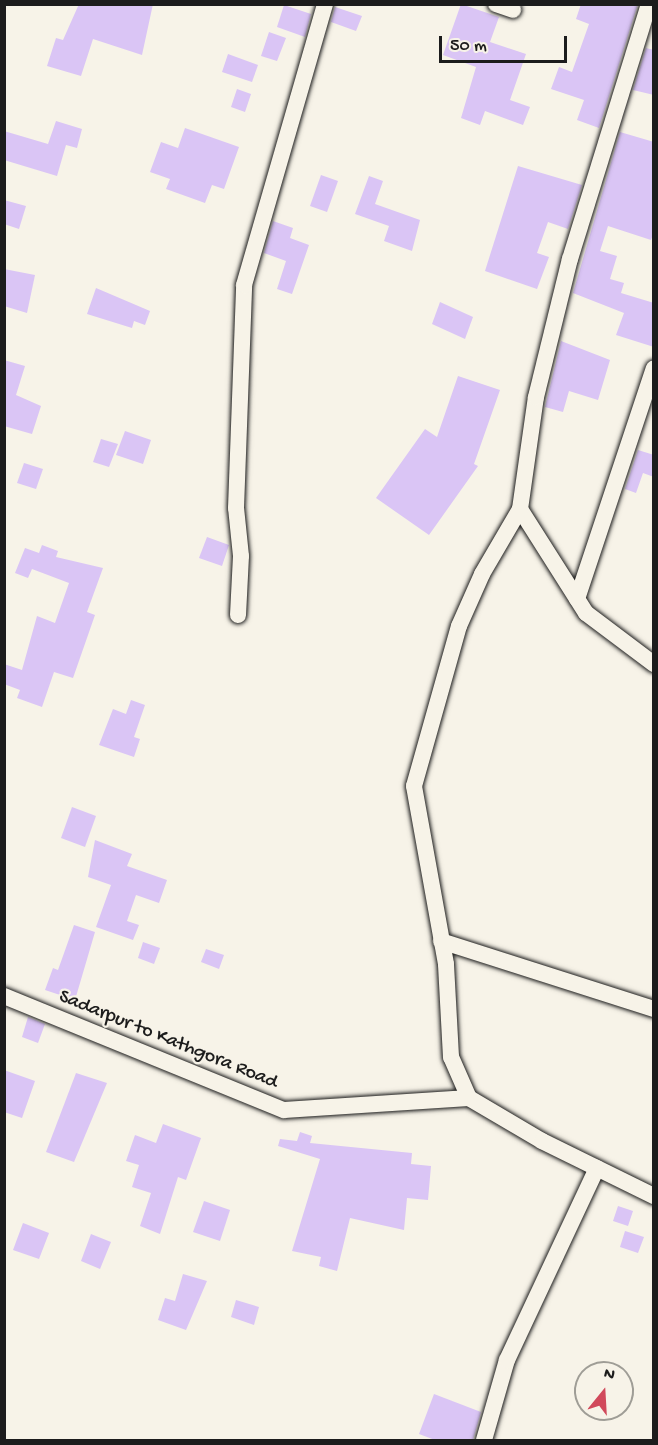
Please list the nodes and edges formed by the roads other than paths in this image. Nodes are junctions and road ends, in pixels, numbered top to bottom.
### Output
1 (326, 4) edge
2 (496, 4) edge
3 (649, 4) edge
4 (513, 10) dead end
5 (654, 368) edge
6 (520, 510) junction
7 (577, 599) junction
8 (238, 615) dead end
9 (654, 664) edge
10 (441, 941) junction
11 (4, 996) edge
12 (654, 1009) edge
13 (469, 1098) junction
14 (597, 1168) junction
15 (654, 1196) edge
16 (484, 1440) edge

1 - 8 street
2 - 4 street
3 - 6 street
5 - 7 street
6 - 7 street
6 - 10 street
7 - 9 street
10 - 12 street
10 - 13 street
11 - 13 street, Sadarpur to Kathgora Road
13 - 14 street
14 - 15 street
14 - 16 street

